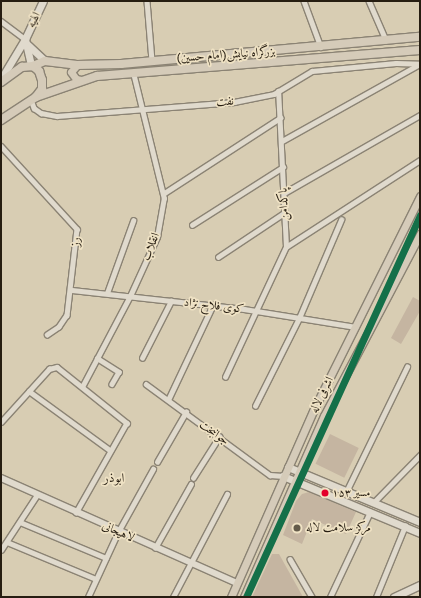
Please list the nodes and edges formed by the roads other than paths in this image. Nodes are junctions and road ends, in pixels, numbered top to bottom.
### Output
1 (43, 1) edge
2 (147, 1) edge
3 (304, 1) edge
4 (370, 1) edge
5 (1, 21) edge
6 (420, 37) edge
7 (386, 40) junction
8 (26, 42) junction
9 (321, 47) junction
10 (420, 50) edge
11 (311, 58) junction
12 (45, 61) junction
13 (152, 61) junction
14 (420, 64) edge
15 (77, 65) junction
16 (32, 66) junction
17 (312, 71) junction
18 (133, 73) junction
19 (1, 78) edge
20 (81, 80) junction
21 (1, 82) edge
22 (278, 91) junction
23 (34, 99) junction
24 (142, 108) junction
25 (420, 114) edge
26 (280, 118) junction
27 (1, 120) edge
28 (282, 141) junction
29 (1, 146) edge
30 (420, 160) edge
31 (283, 167) junction
32 (284, 193) junction
33 (163, 194) junction
34 (420, 196) edge
35 (284, 213) junction
36 (341, 220) dead end
37 (133, 221) dead end
38 (192, 225) dead end
39 (420, 234) edge
40 (286, 247) junction
41 (218, 257) dead end
42 (72, 290) junction
43 (107, 293) junction
44 (130, 296) junction
45 (172, 300) junction
46 (213, 306) junction
47 (256, 311) junction
48 (299, 318) junction
49 (356, 327) junction
50 (47, 335) dead end
51 (97, 358) junction
52 (142, 358) dead end
53 (407, 366) dead end
54 (225, 377) dead end
55 (112, 384) dead end
56 (146, 384) dead end
57 (82, 387) junction
58 (29, 391) junction
59 (168, 400) junction
60 (256, 406) dead end
61 (186, 412) junction
62 (1, 422) edge
63 (219, 437) junction
64 (110, 450) junction
65 (420, 455) edge
66 (157, 462) dead end
67 (288, 466) junction
68 (153, 469) dead end
69 (300, 472) junction
70 (283, 476) junction
71 (1, 478) edge
72 (193, 478) dead end
73 (296, 481) junction
74 (191, 484) dead end
75 (347, 490) junction
76 (227, 494) dead end
77 (37, 495) junction
78 (374, 502) junction
79 (370, 512) junction
80 (76, 513) junction
81 (419, 520) edge
82 (20, 522) junction
83 (404, 526) junction
84 (118, 532) junction
85 (420, 533) edge
86 (7, 542) junction
87 (155, 548) junction
88 (1, 550) edge
89 (106, 558) junction
90 (290, 559) dead end
91 (191, 563) junction
92 (96, 579) junction
93 (237, 583) junction
94 (420, 585) edge
95 (402, 595) edge
96 (88, 597) edge
97 (173, 597) edge
98 (231, 597) edge
99 (244, 597) edge
100 (312, 597) edge
101 (330, 597) edge
102 (376, 597) edge
103 (394, 597) edge

1 - 8 main road, الهیه
2 - 13 street
3 - 9 street
4 - 7 street
5 - 8 street
6 - 7 highway, بزرگراه نیایش(امام حسین)
7 - 9 highway, بزرگراه نیایش(امام حسین)
8 - 12 main road
8 - 16 main road, الهیه
8 - 19 main road, الهیه
9 - 13 highway, بزرگراه نیایش(امام حسین)
10 - 11 highway, بزرگراه نیایش(امام حسین)
11 - 17 street
11 - 18 highway, بزرگراه نیایش(امام حسین)
12 - 15 highway, بزرگراه نیایش(امام حسین)
12 - 16 highway, بزرگراه نیایش(امام حسین)
13 - 15 highway, بزرگراه نیایش(امام حسین)
14 - 17 street, نفت
14 - 28 street
15 - 20 main road
16 - 21 highway, بزرگراه نیایش(امام حسین)
16 - 23 highway
17 - 22 street, نفت
18 - 20 highway, بزرگراه نیایش(امام حسین)
18 - 24 street, انقلاب
20 - 23 highway, بزرگراه نیایش(امام حسین)
22 - 24 street, نفت
22 - 26 street, پاکدامن
23 - 24 street, نفت
23 - 27 highway, بزرگراه نیایش(امام حسین)
24 - 33 street, انقلاب
25 - 32 street
26 - 28 street, پاکدامن
26 - 33 street
28 - 31 street, پاکدامن
29 - 42 street, رز
30 - 40 street
31 - 32 street, پاکدامن
31 - 38 street
32 - 35 street, پاکدامن
33 - 44 street, انقلاب
34 - 49 main road, اشرفی لاله
35 - 40 street, پاکدامن
35 - 41 street
36 - 48 street
37 - 43 street
39 - 69 main road, اشرفی لاله
40 - 47 street, پاکدامن
42 - 43 street, کوی فلاح نژاد
42 - 50 street, رز
43 - 44 street, کوی فلاح نژاد
44 - 45 street, کوی فلاح نژاد
44 - 51 street, انقلاب
45 - 46 street, کوی فلاح نژاد
45 - 52 street
46 - 47 street, کوی فلاح نژاد
46 - 59 street
47 - 48 street, کوی فلاح نژاد
47 - 54 street, پاکدامن
48 - 49 street, کوی فلاح نژاد
48 - 60 street
49 - 67 main road, اشرفی لاله
51 - 55 street
51 - 57 street, انقلاب
53 - 75 street
56 - 59 street, جوانبخت
57 - 58 street
57 - 64 street
58 - 62 street
58 - 64 street
59 - 61 street, جوانبخت
61 - 63 street, جوانبخت
61 - 66 street
63 - 70 street, جوانبخت
63 - 72 street
64 - 80 street
65 - 78 street
67 - 69 main road
67 - 70 main road, اشرفی لاله
68 - 84 street
69 - 73 main road, اشرفی لاله
69 - 75 main road
70 - 73 main road
70 - 93 main road, اشرفی لاله
71 - 77 street, لاهیجانی
73 - 79 main road
73 - 99 main road, اشرفی لاله
74 - 87 street
75 - 78 main road
76 - 91 street
77 - 80 street, لاهیجانی
77 - 82 street
78 - 79 main road
78 - 81 main road
79 - 83 main road
79 - 101 street
80 - 84 street, لاهیجانی
82 - 86 street
82 - 89 street
83 - 85 main road
83 - 102 street
84 - 87 street, لاهیجانی
84 - 89 street
86 - 88 street
86 - 92 street
87 - 91 street, لاهیجانی
89 - 92 street
90 - 100 street
91 - 93 street, لاهیجانی
91 - 97 street
92 - 96 street
93 - 98 main road, اشرفی لاله
94 - 95 main road
95 - 103 main road

